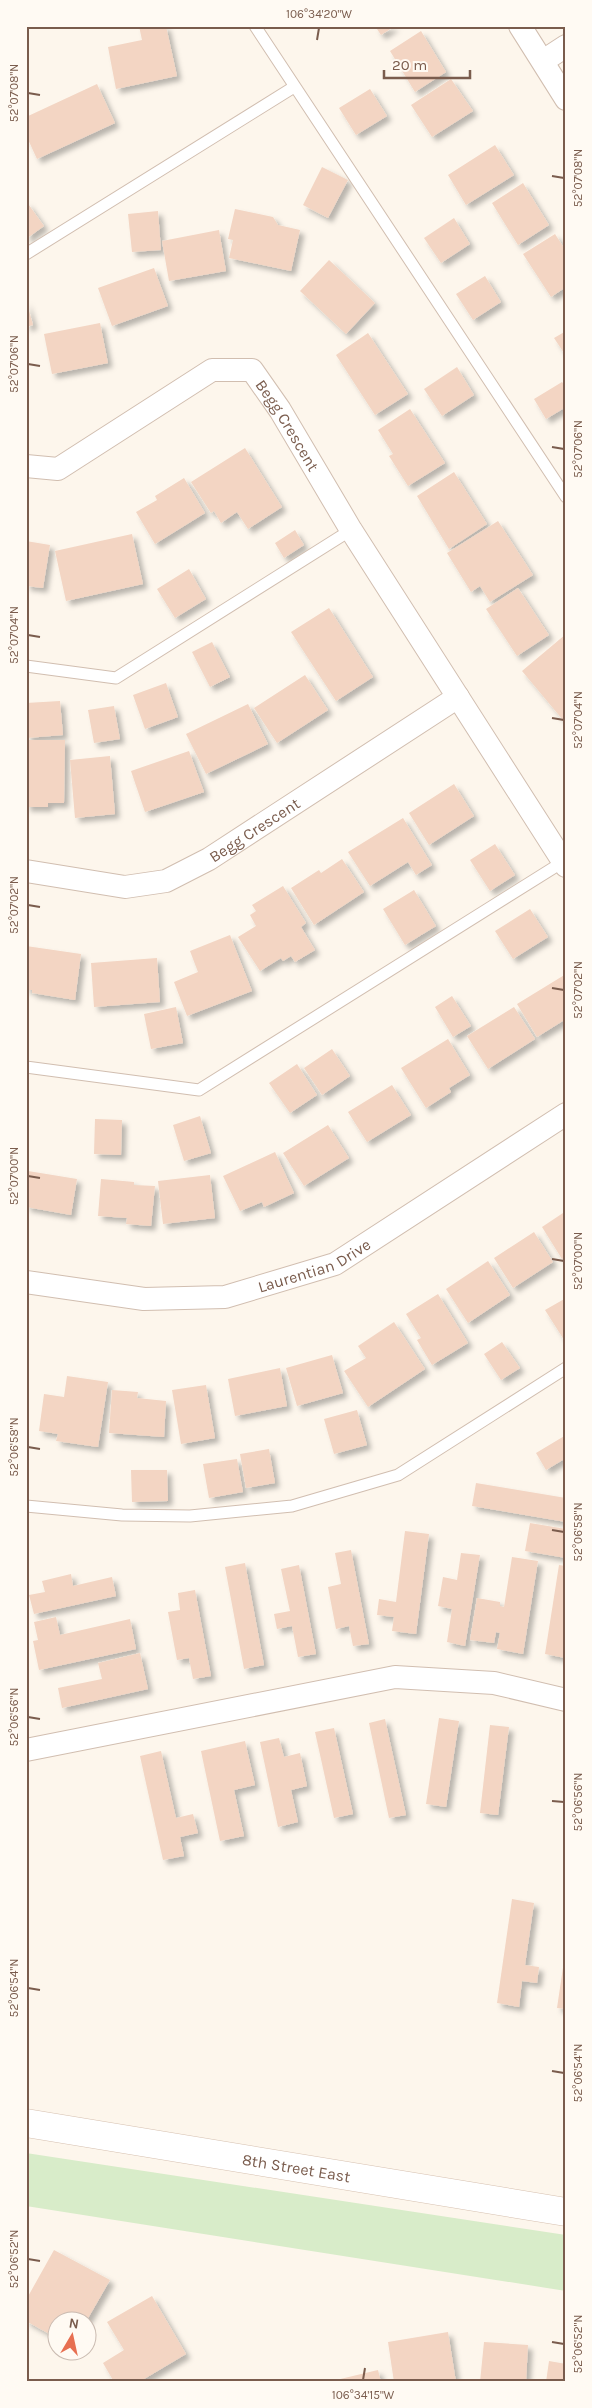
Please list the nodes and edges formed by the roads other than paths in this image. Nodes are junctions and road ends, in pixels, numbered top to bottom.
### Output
1 (255, 26) edge
2 (520, 26) edge
3 (566, 46) edge
4 (543, 61) junction
5 (294, 87) junction
6 (566, 99) edge
7 (26, 254) edge
8 (26, 466) edge
9 (566, 497) edge
10 (351, 530) junction
11 (26, 666) edge
12 (458, 697) junction
13 (565, 863) edge
14 (26, 871) edge
15 (26, 1067) edge
16 (566, 1114) edge
17 (26, 1282) edge
18 (566, 1368) edge
19 (26, 1506) edge
20 (566, 1700) edge
21 (26, 1750) edge
22 (26, 2123) edge
23 (566, 2212) edge

1 - 5 lane
2 - 4 street
3 - 4 street
4 - 6 street
5 - 7 lane
5 - 9 lane
8 - 10 street, Begg Crescent
10 - 11 lane
10 - 12 street, Begg Crescent
12 - 13 street, Begg Crescent
12 - 14 street, Begg Crescent
13 - 15 lane
16 - 17 street, Laurentian Drive
18 - 19 lane
20 - 21 street
22 - 23 main road, 8th Street East

